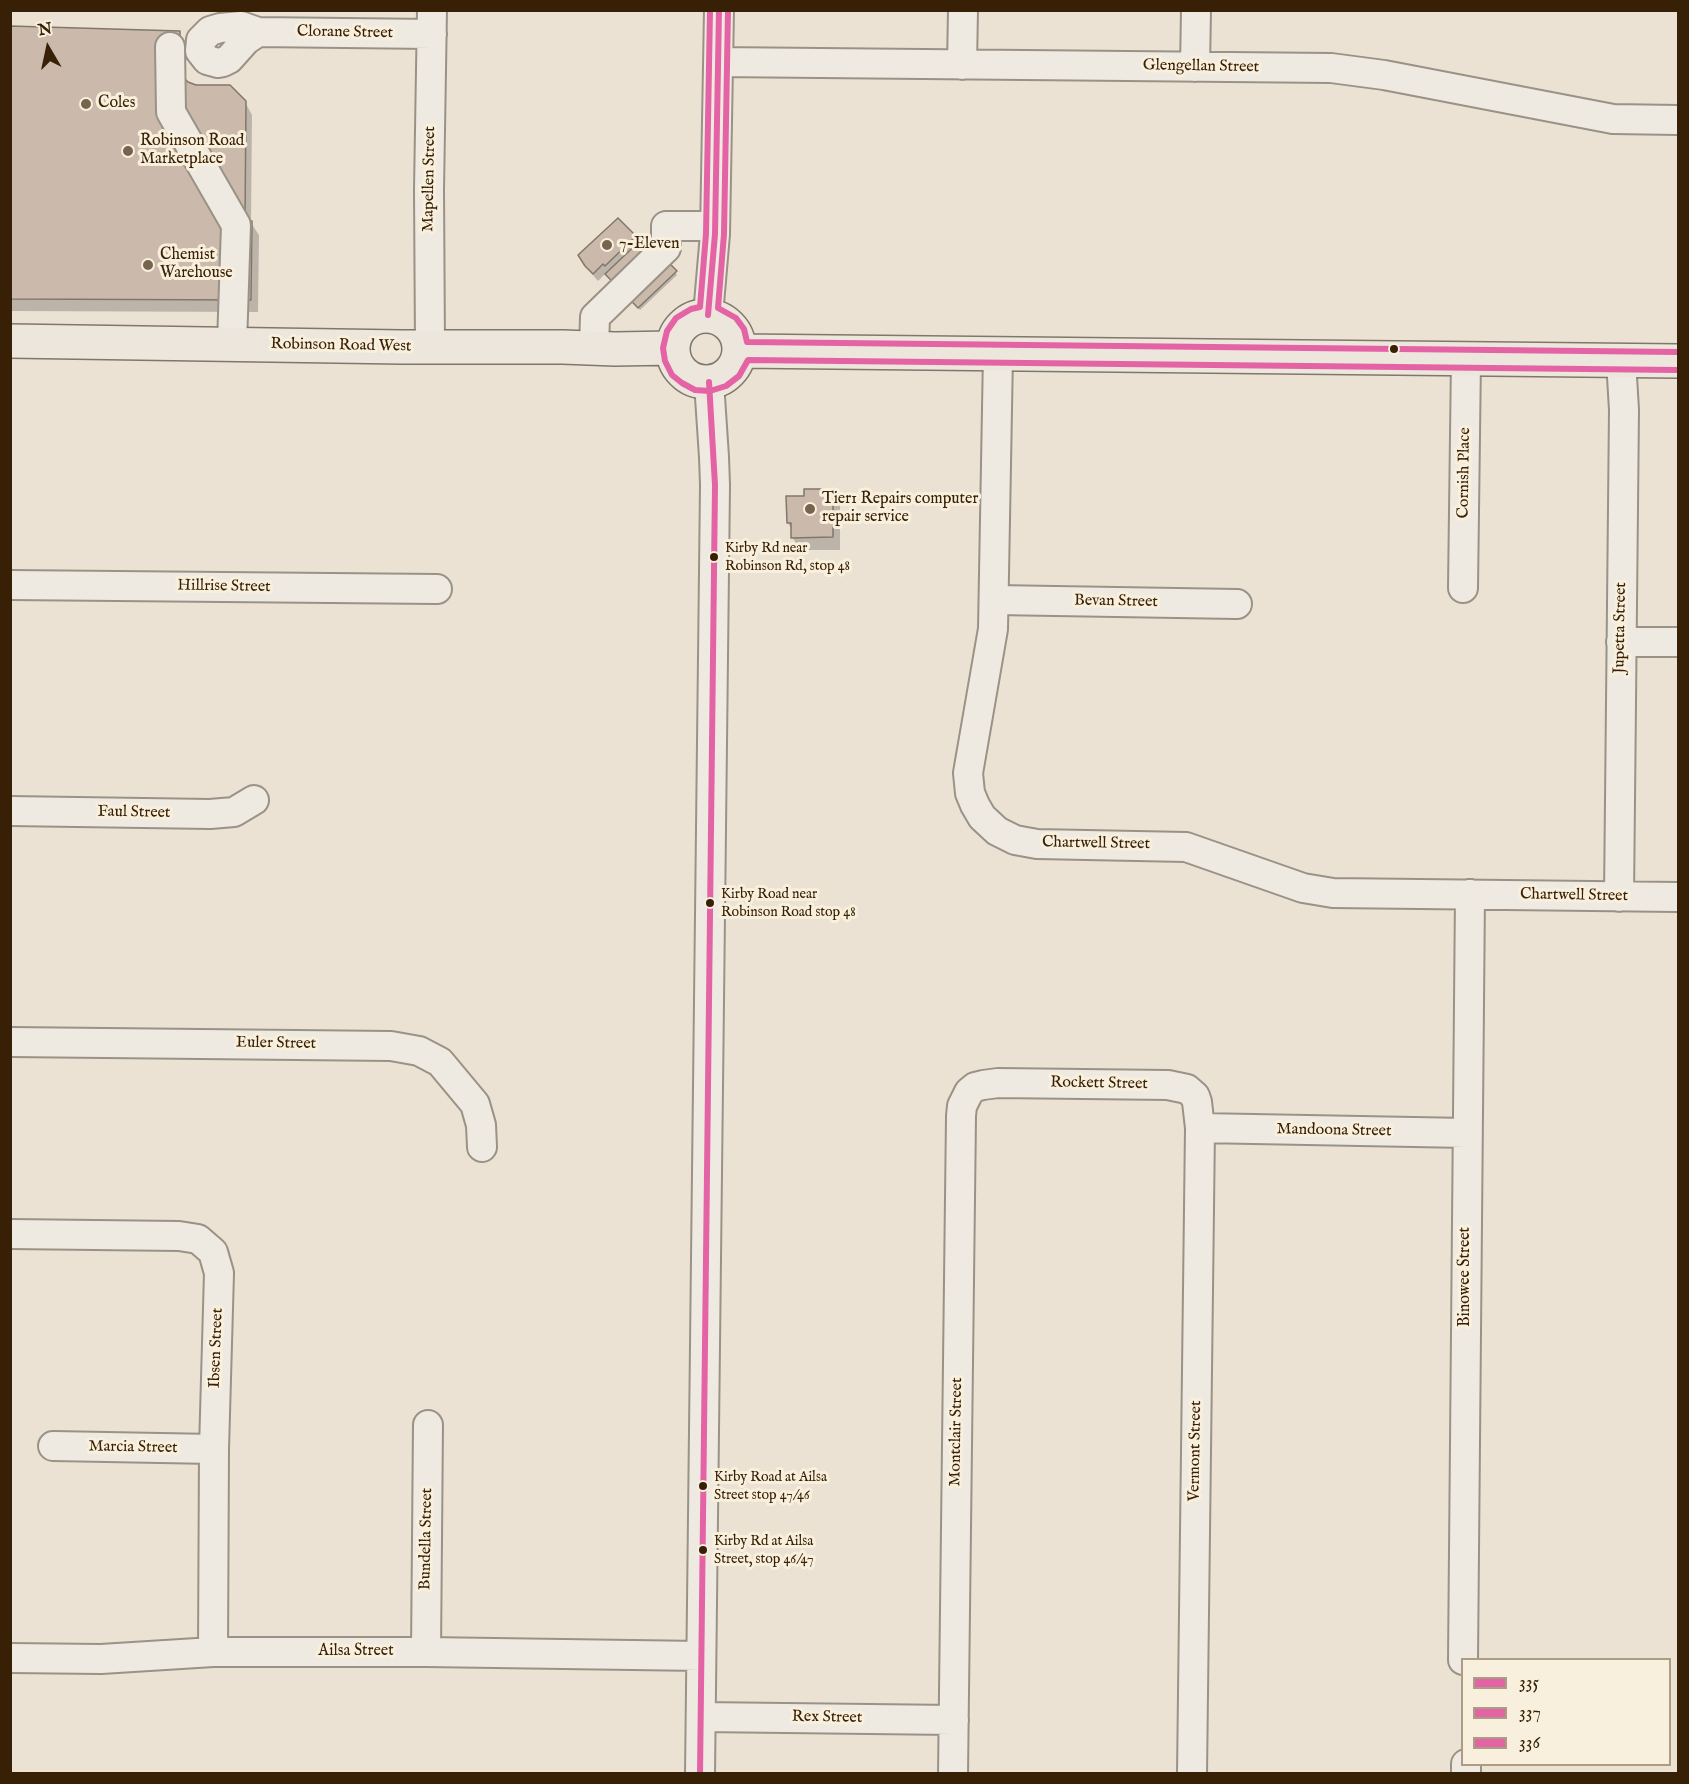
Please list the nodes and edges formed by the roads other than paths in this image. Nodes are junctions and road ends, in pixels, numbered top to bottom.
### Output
1 (718, 10) edge
2 (963, 10) edge
3 (1196, 10) edge
4 (432, 22) edge
5 (258, 32) dead end
6 (170, 47) dead end
7 (718, 62) junction
8 (962, 65) junction
9 (1195, 67) junction
10 (1678, 120) edge
11 (715, 226) junction
12 (708, 315) junction
13 (10, 341) edge
14 (232, 344) junction
15 (430, 347) junction
16 (594, 348) junction
17 (672, 348) junction
18 (740, 351) junction
19 (998, 354) junction
20 (1466, 359) junction
21 (1621, 360) junction
22 (1678, 361) edge
23 (709, 382) junction
24 (10, 585) edge
25 (1463, 588) dead end
26 (437, 589) dead end
27 (994, 600) junction
28 (1237, 604) dead end
29 (1621, 642) junction
30 (1678, 642) edge
31 (254, 800) dead end
32 (10, 811) edge
33 (1470, 894) junction
34 (1619, 897) junction
35 (1678, 897) edge
36 (10, 1042) edge
37 (969, 1092) joint
38 (1200, 1128) junction
39 (1467, 1133) junction
40 (482, 1147) dead end
41 (10, 1234) edge
42 (428, 1425) dead end
43 (53, 1446) dead end
44 (214, 1449) junction
45 (213, 1652) junction
46 (426, 1652) junction
47 (701, 1656) junction
48 (10, 1658) edge
49 (1463, 1658) edge
50 (700, 1717) junction
51 (954, 1720) junction
52 (700, 1773) edge
53 (953, 1773) edge
54 (1192, 1773) edge

1 - 7 street
2 - 8 street
3 - 9 street
4 - 5 street, Clorane Street
4 - 15 street, Mapellen Street
6 - 14 street
7 - 8 street, Glengellan Street
7 - 11 street
8 - 9 street, Glengellan Street
9 - 10 street, Glengellan Street
11 - 12 street
11 - 16 street
12 - 17 main road
12 - 18 main road
13 - 14 main road, Robinson Road West
14 - 15 main road, Robinson Road West
15 - 16 main road, Robinson Road West
16 - 17 main road, Robinson Road West
17 - 23 main road
18 - 19 main road
18 - 23 main road
19 - 20 main road
19 - 27 street, Chartwell Street
20 - 21 main road
20 - 25 street, Cornish Place
21 - 22 main road
21 - 29 street, Jupetta Street
23 - 47 street
24 - 26 street, Hillrise Street
27 - 28 street, Bevan Street
27 - 33 street, Chartwell Street
29 - 30 street
29 - 34 street, Jupetta Street
31 - 32 street, Faul Street
33 - 34 street, Chartwell Street
33 - 39 street, Binowee Street
34 - 35 street, Chartwell Street
36 - 40 street, Euler Street
37 - 38 street, Rockett Street
37 - 51 street, Montclair Street
38 - 39 street, Mandoona Street
38 - 54 street, Vermont Street
39 - 49 street, Binowee Street
41 - 44 street, Ibsen Street
42 - 46 street, Bundella Street
43 - 44 street, Marcia Street
44 - 45 street, Ibsen Street
45 - 46 street, Ailsa Street
45 - 48 street, Ailsa Street
46 - 47 street, Ailsa Street
47 - 50 street
50 - 51 street, Rex Street
50 - 52 street
51 - 53 street, Montclair Street

